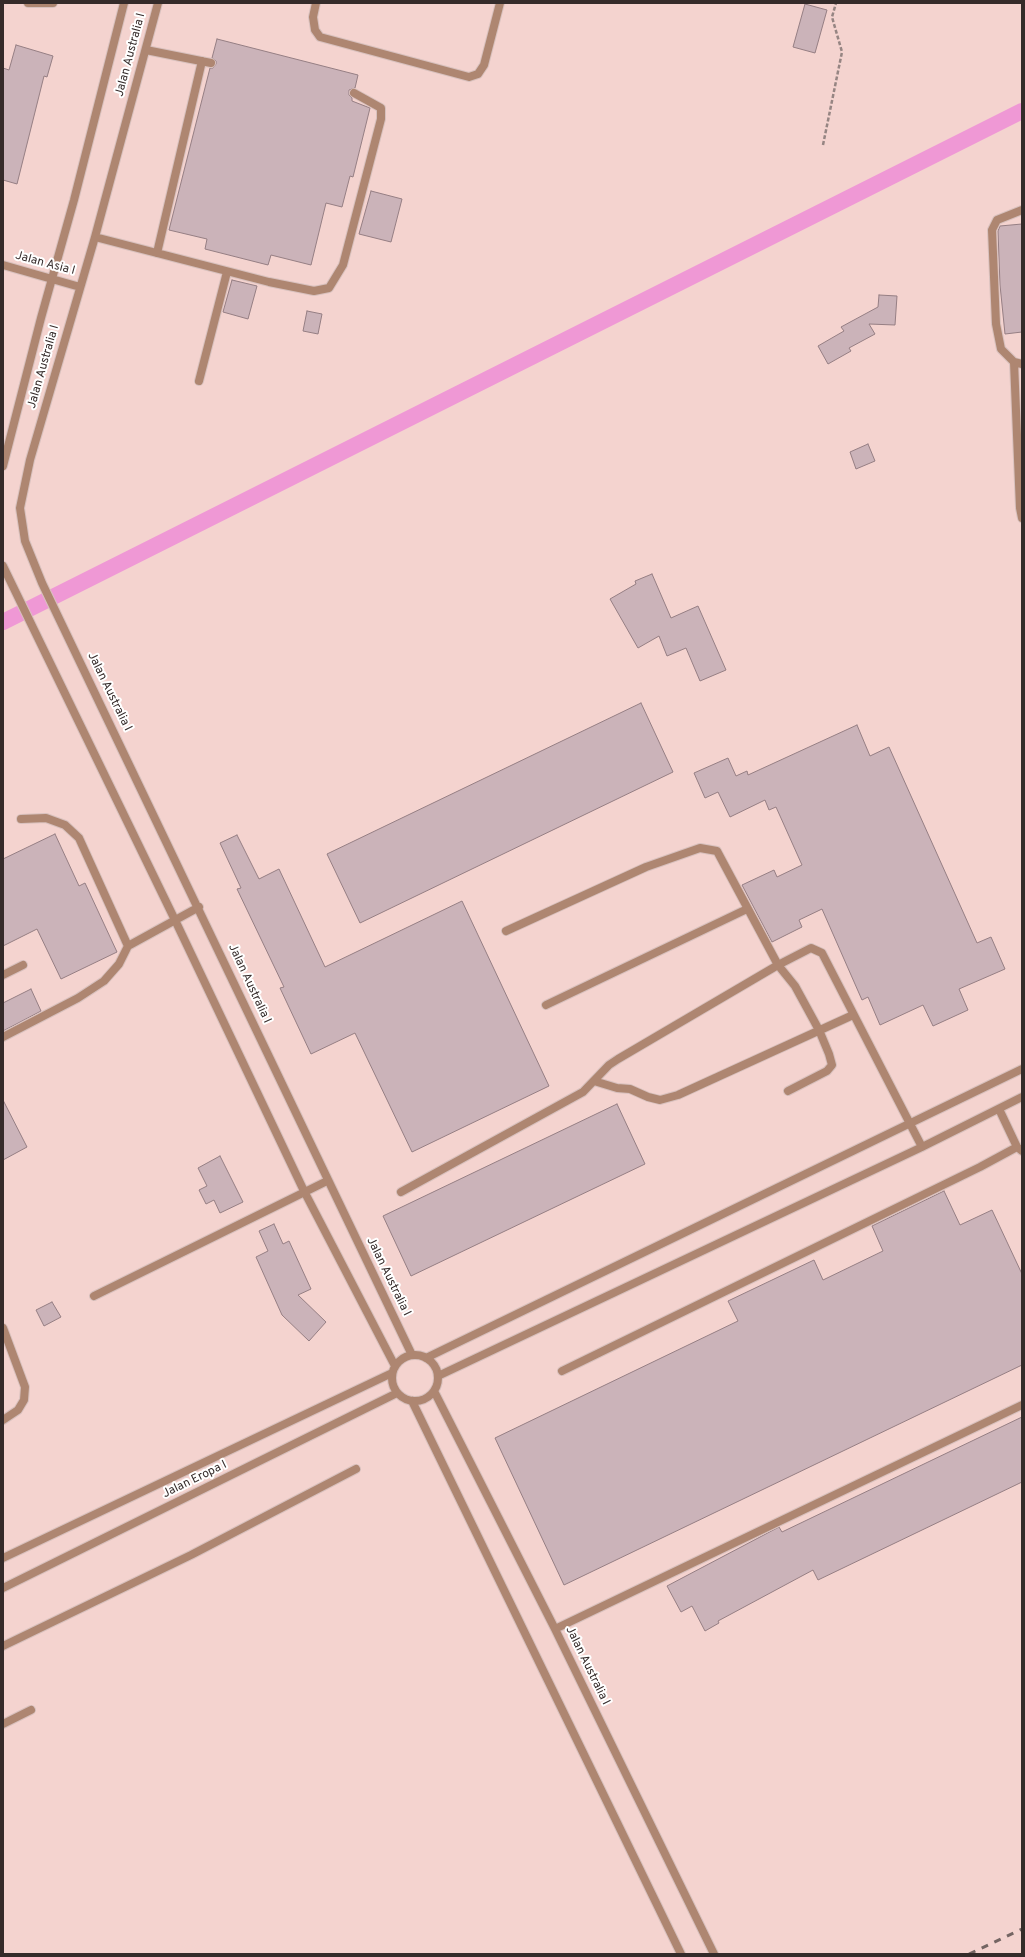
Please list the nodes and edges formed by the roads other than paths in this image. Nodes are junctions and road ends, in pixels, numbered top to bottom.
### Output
1 (28, 3) edge
2 (53, 3) edge
3 (124, 3) edge
4 (158, 3) edge
5 (316, 3) edge
6 (500, 3) edge
7 (146, 50) junction
8 (202, 61) junction
9 (211, 63) dead end
10 (354, 93) dead end
11 (1022, 210) edge
12 (95, 237) junction
13 (157, 253) junction
14 (3, 265) edge
15 (227, 272) junction
16 (52, 278) junction
17 (80, 287) junction
18 (1018, 363) edge
19 (199, 381) dead end
20 (3, 466) edge
21 (1022, 518) edge
22 (3, 566) edge
23 (21, 819) dead end
24 (199, 907) junction
25 (747, 909) junction
26 (175, 920) junction
27 (506, 931) dead end
28 (128, 946) junction
29 (23, 965) dead end
30 (778, 965) junction
31 (3, 975) edge
32 (546, 1005) dead end
33 (853, 1015) junction
34 (819, 1030) junction
35 (3, 1037) edge
36 (1022, 1069) edge
37 (594, 1081) junction
38 (788, 1091) dead end
39 (1022, 1097) edge
40 (999, 1109) junction
41 (909, 1125) junction
42 (922, 1147) junction
43 (1019, 1149) edge
44 (327, 1181) junction
45 (304, 1191) junction
46 (401, 1192) dead end
47 (94, 1296) dead end
48 (3, 1328) edge
49 (412, 1355) junction
50 (426, 1358) junction
51 (394, 1370) junction
52 (562, 1371) dead end
53 (438, 1376) junction
54 (434, 1391) junction
55 (397, 1393) junction
56 (412, 1401) junction
57 (1022, 1405) edge
58 (3, 1420) edge
59 (356, 1470) dead end
60 (3, 1558) edge
61 (3, 1588) edge
62 (555, 1629) junction
63 (3, 1646) edge
64 (31, 1710) dead end
65 (3, 1724) edge
66 (681, 1954) edge
67 (714, 1954) edge

1 - 2 lane
3 - 16 lane, Jalan Australia I
4 - 7 lane, Jalan Australia I
5 - 6 lane
7 - 8 lane
7 - 12 lane, Jalan Australia I
8 - 9 lane
8 - 13 lane
10 - 15 lane
11 - 18 lane
12 - 13 lane
12 - 17 lane, Jalan Australia I
13 - 15 lane
14 - 16 lane, Jalan Asia I
15 - 19 lane
16 - 17 lane, Jalan Asia I
16 - 20 lane, Jalan Australia I
17 - 24 lane, Jalan Australia I
18 - 21 lane
22 - 26 lane
23 - 28 lane
24 - 26 lane
24 - 44 lane, Jalan Australia I
25 - 27 lane
25 - 30 lane
25 - 32 lane
26 - 28 lane
26 - 45 lane
28 - 35 lane
29 - 31 lane
30 - 33 lane
30 - 34 lane
30 - 37 lane
33 - 34 lane
33 - 41 lane
34 - 37 lane
34 - 38 lane
36 - 41 lane
37 - 46 lane
39 - 40 lane
40 - 42 lane
40 - 43 lane
41 - 42 lane
41 - 50 lane
42 - 53 lane
43 - 52 lane
44 - 45 lane
44 - 49 lane, Jalan Australia I
45 - 47 lane
45 - 51 lane
48 - 58 lane
49 - 50 lane
49 - 51 lane
50 - 53 lane
51 - 55 lane
51 - 60 lane, Jalan Eropa I
53 - 54 lane
54 - 56 lane
54 - 62 lane, Jalan Australia I
55 - 56 lane
55 - 61 lane, Jalan Eropa I
56 - 66 lane
57 - 62 lane
59 - 63 lane
62 - 67 lane, Jalan Australia I
64 - 65 lane

